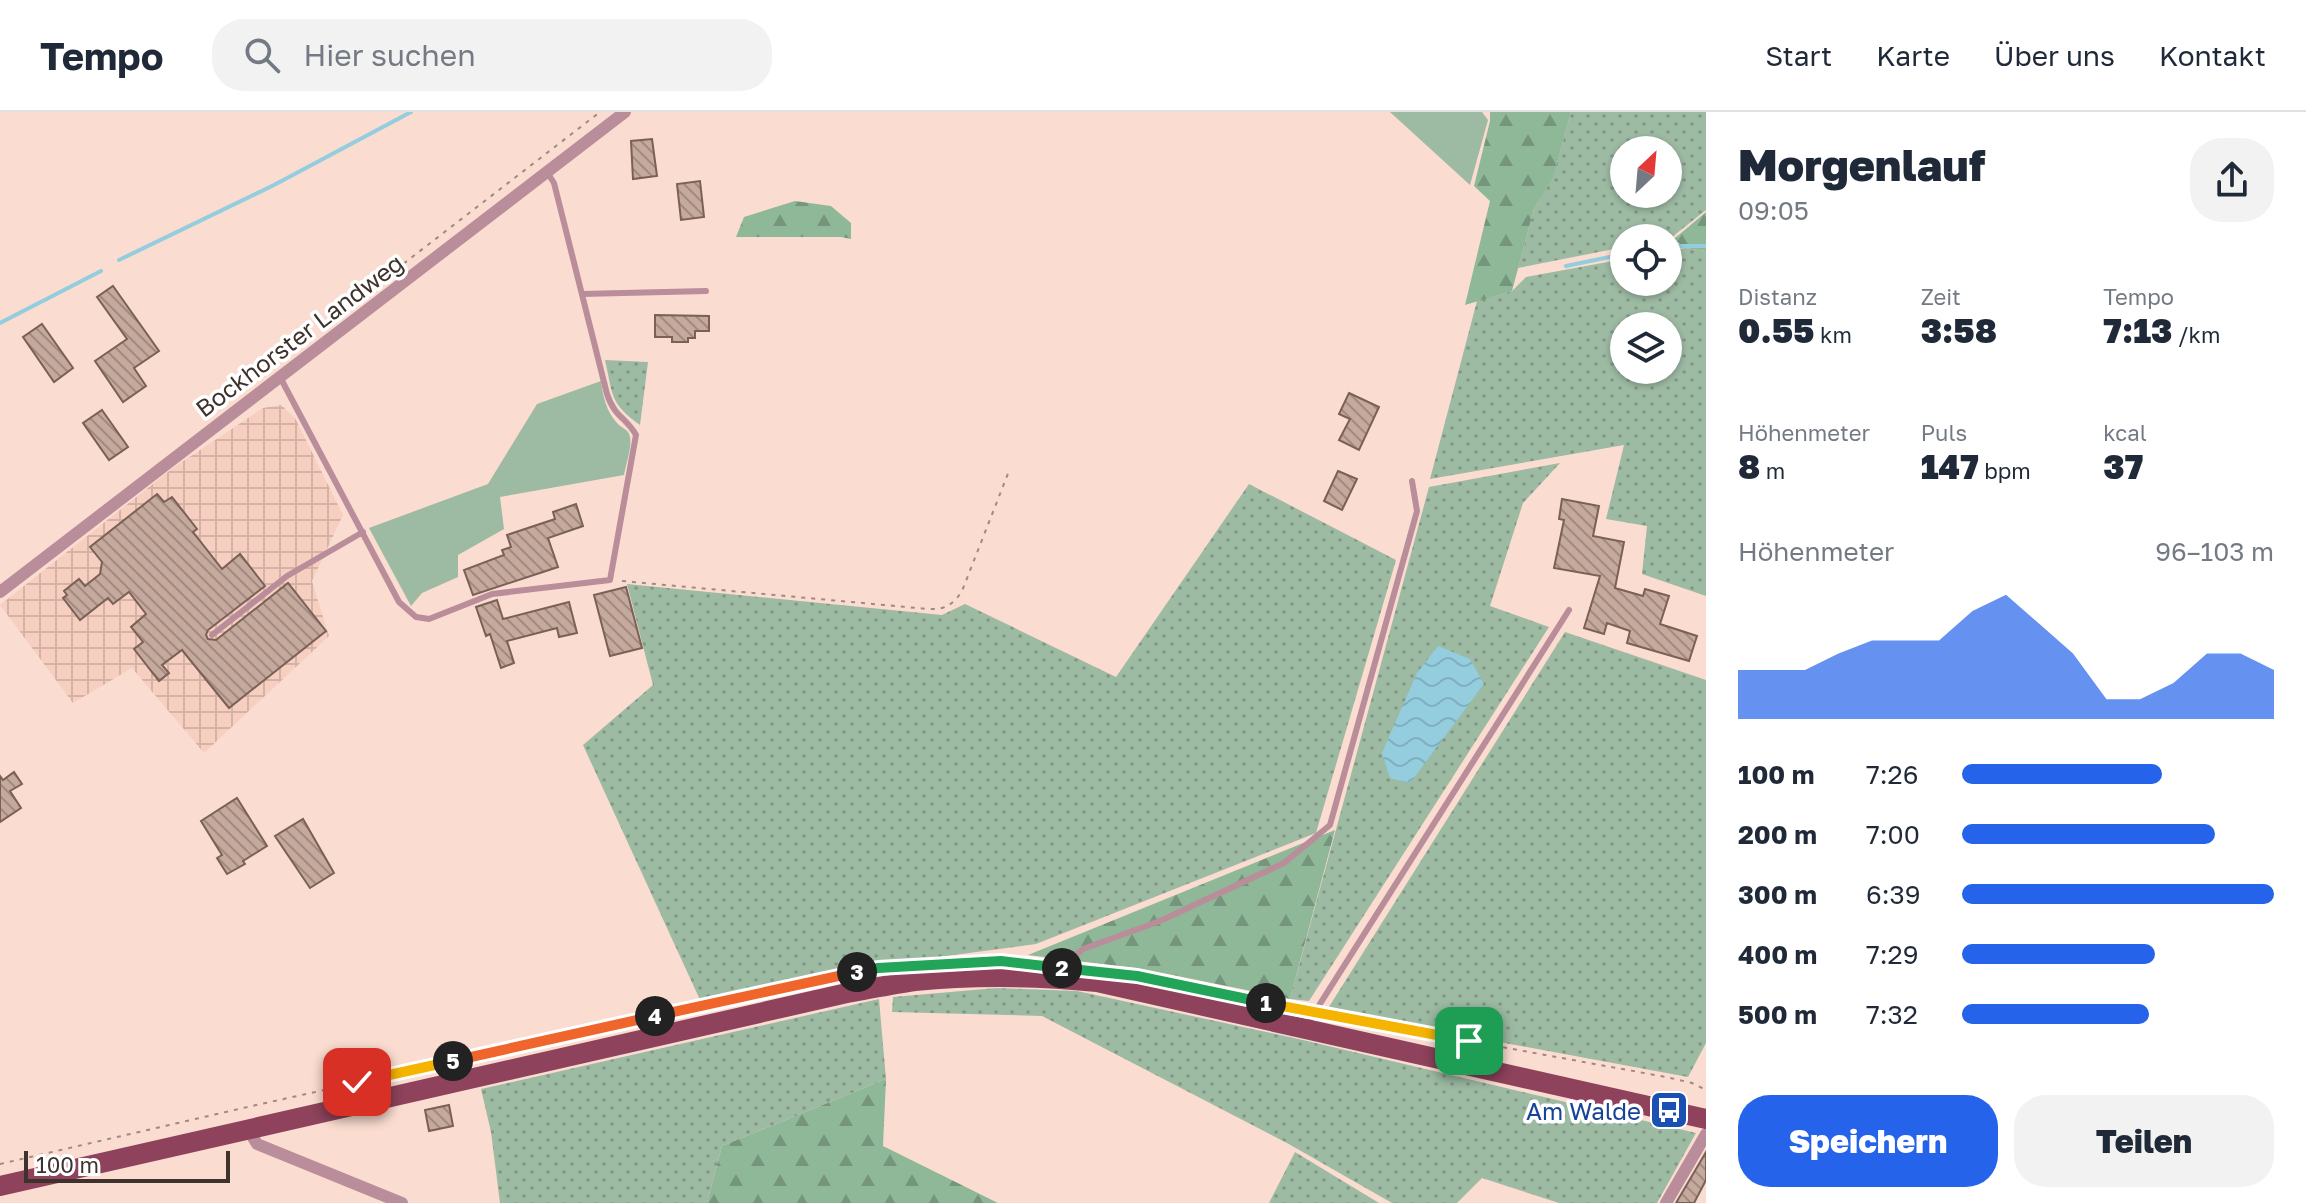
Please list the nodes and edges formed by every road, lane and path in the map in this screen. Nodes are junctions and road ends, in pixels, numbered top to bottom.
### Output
1 (625, 112) edge
2 (547, 172) junction
3 (706, 291) dead end
4 (582, 294) junction
5 (280, 377) junction
6 (1009, 471) dead end
7 (1412, 481) dead end
8 (363, 532) junction
9 (610, 580) junction
10 (0, 592) edge
11 (1569, 610) dead end
12 (212, 635) dead end
13 (891, 967) dead end
14 (848, 974) dead end
15 (833, 977) dead end
16 (1050, 977) junction
17 (1310, 1021) junction
18 (1706, 1090) edge
19 (1706, 1119) edge
20 (248, 1129) junction
21 (1706, 1134) edge
22 (0, 1164) edge
23 (0, 1186) edge
24 (402, 1203) edge
25 (1666, 1203) edge

1 - 2 street, Bockhorster Landweg
2 - 4 lane
2 - 5 street, Bockhorster Landweg
3 - 4 lane
4 - 9 lane
5 - 8 lane
5 - 10 street, Bockhorster Landweg
6 - 9 path
7 - 16 lane
8 - 9 lane
8 - 12 lane
11 - 17 lane
13 - 14 path
15 - 22 path
16 - 17 main road
16 - 20 main road
17 - 18 path
17 - 19 main road
20 - 23 main road
20 - 24 street
21 - 25 street

